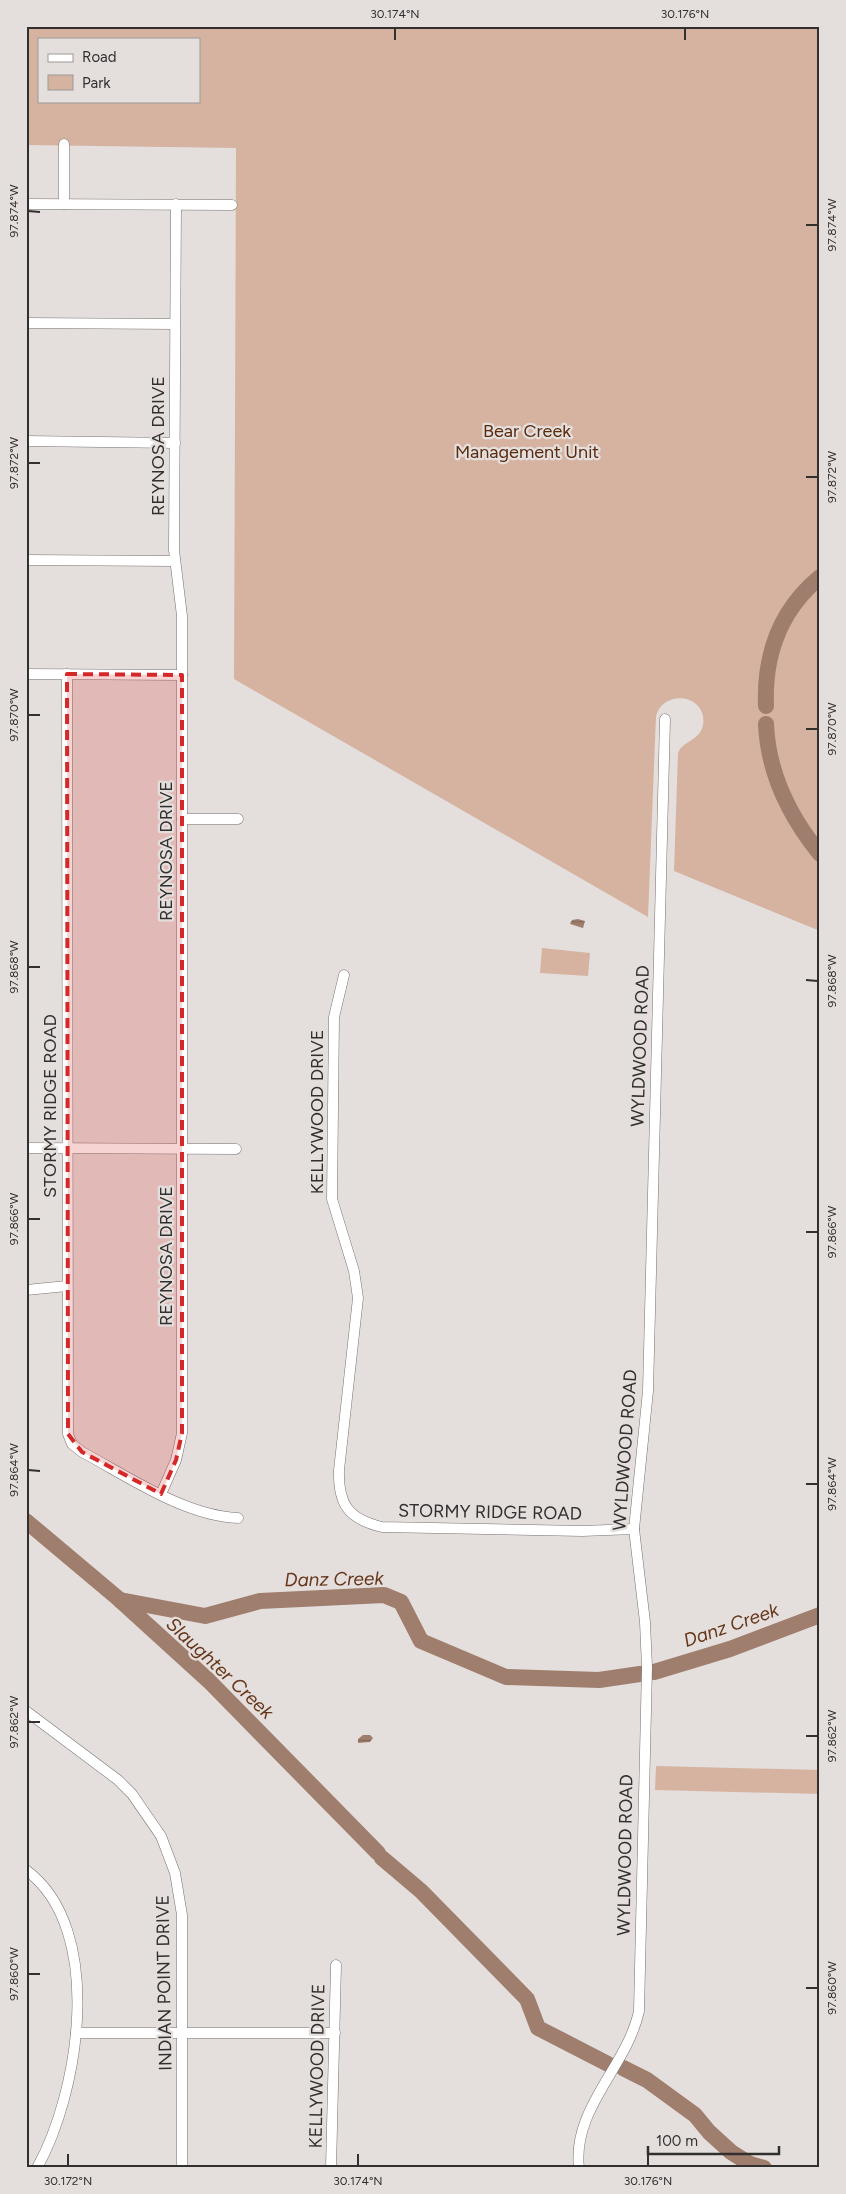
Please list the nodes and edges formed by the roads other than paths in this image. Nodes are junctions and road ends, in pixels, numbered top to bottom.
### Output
1 (64, 144) dead end
2 (26, 204) edge
3 (64, 204) junction
4 (176, 204) junction
5 (232, 205) dead end
6 (26, 323) edge
7 (175, 324) junction
8 (26, 442) edge
9 (175, 442) junction
10 (26, 560) edge
11 (175, 561) junction
12 (26, 674) edge
13 (67, 674) junction
14 (182, 675) junction
15 (665, 720) dead end
16 (238, 818) dead end
17 (182, 819) junction
18 (344, 975) dead end
19 (26, 1148) edge
20 (66, 1148) junction
21 (183, 1149) junction
22 (236, 1149) dead end
23 (67, 1286) junction
24 (26, 1290) edge
25 (161, 1494) junction
26 (350, 1512) joint
27 (238, 1518) dead end
28 (634, 1529) junction
29 (26, 1711) edge
30 (26, 1870) edge
31 (336, 1965) dead end
32 (76, 2033) junction
33 (182, 2033) junction
34 (335, 2033) junction
35 (37, 2168) edge
36 (182, 2168) edge
37 (331, 2168) edge
38 (579, 2168) edge

1 - 3 street
2 - 3 street
3 - 4 street
4 - 5 street
4 - 7 street, REYNOSA DRIVE
6 - 7 street
7 - 9 street, REYNOSA DRIVE
8 - 9 street
9 - 11 street, REYNOSA DRIVE
10 - 11 street
11 - 14 street, REYNOSA DRIVE
12 - 13 street
13 - 14 street
13 - 20 street, STORMY RIDGE ROAD
14 - 17 street, REYNOSA DRIVE
15 - 28 street, WYLDWOOD ROAD
16 - 17 street
17 - 21 street, REYNOSA DRIVE
18 - 26 street, KELLYWOOD DRIVE
19 - 20 street
20 - 21 street
20 - 23 street, STORMY RIDGE ROAD
21 - 22 street
21 - 25 street, REYNOSA DRIVE
23 - 24 street
23 - 25 street, STORMY RIDGE ROAD
25 - 27 street, STORMY RIDGE ROAD
26 - 28 street, STORMY RIDGE ROAD
28 - 38 street, WYLDWOOD ROAD
29 - 33 street, INDIAN POINT DRIVE
30 - 32 street
31 - 34 street, KELLYWOOD DRIVE
32 - 33 street
32 - 35 street
33 - 34 street
33 - 36 street, INDIAN POINT DRIVE
34 - 37 street, KELLYWOOD DRIVE

